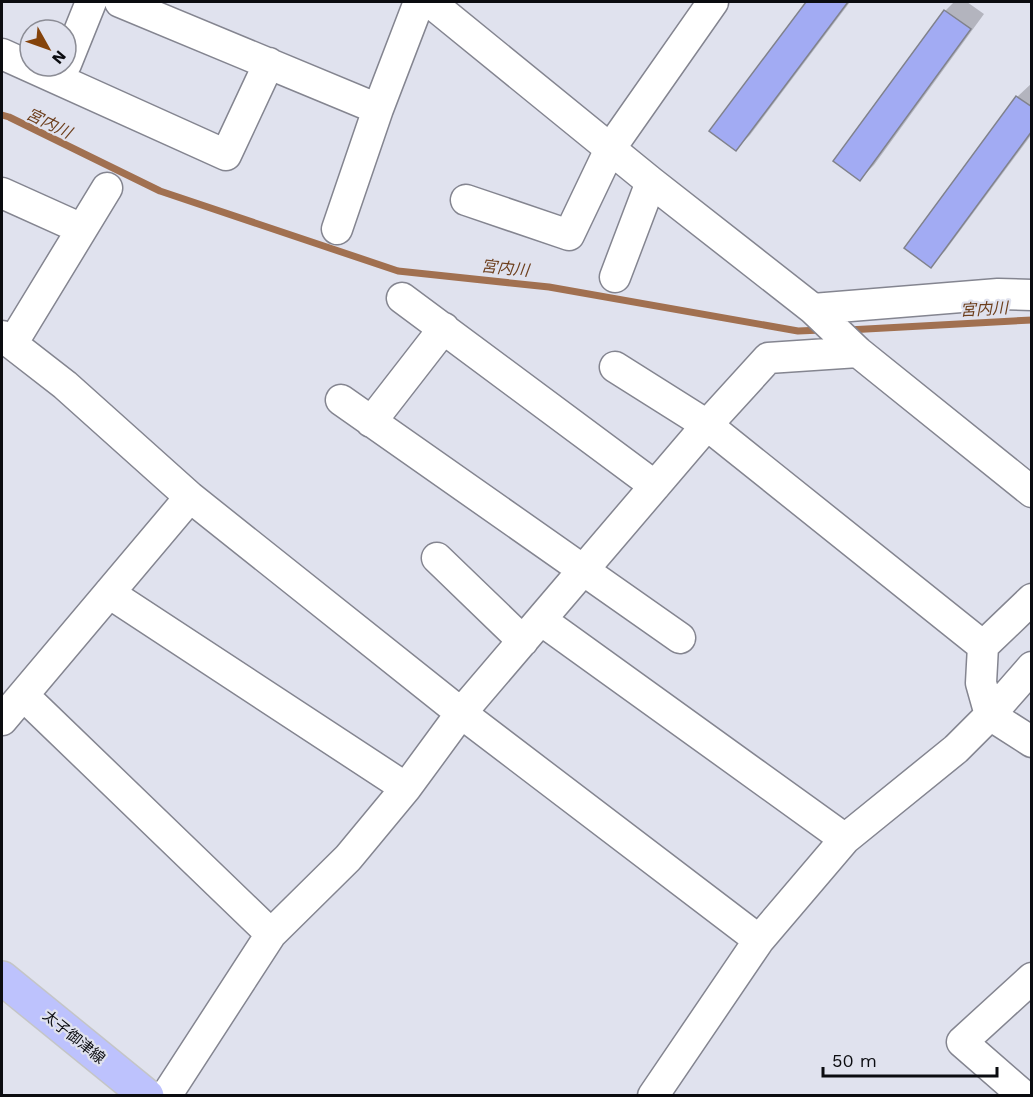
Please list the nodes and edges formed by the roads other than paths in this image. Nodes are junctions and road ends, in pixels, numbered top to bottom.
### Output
1 (91, 2) edge
2 (120, 2) edge
3 (419, 2) edge
4 (430, 2) edge
5 (712, 2) edge
6 (78, 35) edge
7 (2, 54) edge
8 (18, 58) edge
9 (269, 63) junction
10 (78, 77) edge
11 (378, 109) junction
12 (610, 149) junction
13 (651, 182) junction
14 (106, 188) dead end
15 (2, 193) edge
16 (463, 200) dead end
17 (82, 229) junction
18 (337, 229) dead end
19 (615, 277) dead end
20 (1032, 295) edge
21 (402, 298) dead end
22 (813, 309) junction
23 (444, 328) junction
24 (7, 340) edge
25 (858, 352) junction
26 (615, 367) dead end
27 (341, 400) dead end
28 (371, 422) junction
29 (707, 425) junction
30 (655, 486) junction
31 (1032, 492) edge
32 (190, 497) junction
33 (437, 558) dead end
34 (583, 571) junction
35 (109, 593) junction
36 (1032, 599) edge
37 (532, 631) junction
38 (680, 638) dead end
39 (983, 646) junction
40 (1032, 667) edge
41 (23, 695) junction
42 (461, 713) junction
43 (990, 715) junction
44 (2, 720) edge
45 (1032, 742) edge
46 (406, 788) junction
47 (845, 839) junction
48 (271, 934) junction
49 (759, 940) junction
50 (2, 978) edge
51 (1032, 978) edge
52 (147, 1095) edge
53 (166, 1095) edge
54 (653, 1095) edge
55 (1024, 1095) edge

1 - 6 street
2 - 9 street
3 - 11 street
4 - 12 street
5 - 12 street
7 - 8 street
9 - 10 street
9 - 11 street
11 - 18 street
12 - 13 street
12 - 16 street
13 - 19 street
13 - 22 street
14 - 17 street
15 - 17 street
17 - 24 street
20 - 22 street
21 - 23 street
22 - 25 street
23 - 28 street
23 - 30 street
24 - 32 street
25 - 29 street
25 - 31 street
26 - 29 street
27 - 28 street
28 - 34 street
29 - 30 street
29 - 39 street
30 - 34 street
32 - 35 street
32 - 42 street
33 - 37 street
34 - 37 street
34 - 38 street
35 - 41 street
35 - 46 street
36 - 39 street
37 - 42 street
37 - 47 street
39 - 43 street
40 - 43 street
41 - 44 street
41 - 48 street
42 - 46 street
42 - 49 street
43 - 45 street
43 - 47 street
46 - 48 street
47 - 49 street
48 - 53 street
49 - 54 street
50 - 52 main road, 太子御津線
51 - 55 street

